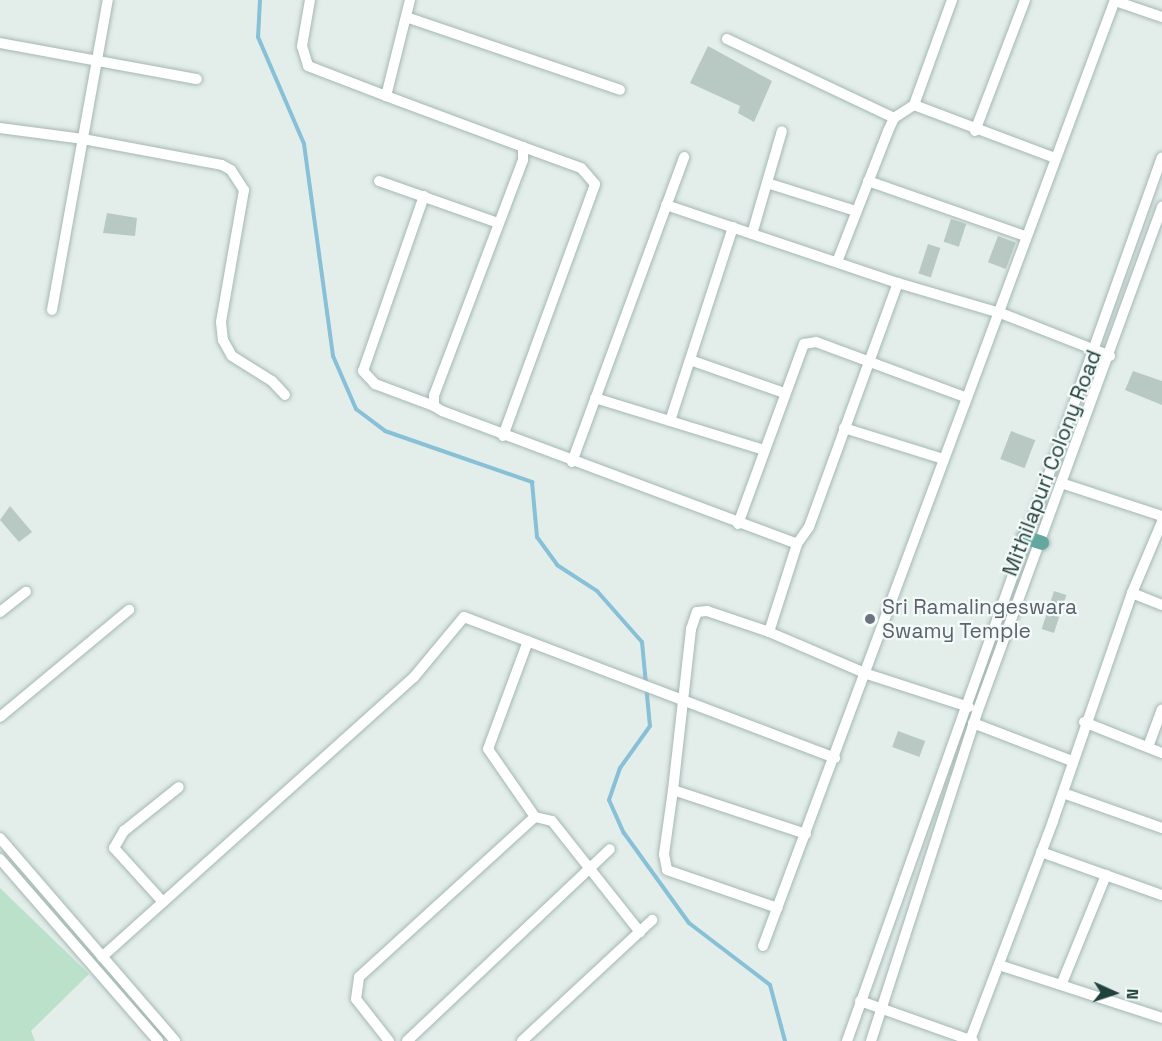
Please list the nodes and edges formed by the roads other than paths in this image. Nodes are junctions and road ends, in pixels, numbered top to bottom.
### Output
1 (108, 0) edge
2 (310, 0) edge
3 (410, 0) edge
4 (952, 0) edge
5 (1025, 0) edge
6 (1115, 1) edge
7 (406, 17) junction
8 (1162, 17) edge
9 (727, 39) dead end
10 (0, 43) edge
11 (96, 63) junction
12 (197, 79) dead end
13 (620, 90) dead end
14 (386, 96) junction
15 (914, 105) junction
16 (894, 118) junction
17 (0, 128) edge
18 (782, 131) dead end
19 (975, 131) junction
20 (83, 139) junction
21 (523, 147) junction
22 (684, 157) dead end
23 (1162, 157) edge
24 (1055, 158) junction
25 (379, 181) dead end
26 (868, 181) junction
27 (767, 183) junction
28 (424, 196) junction
29 (666, 205) junction
30 (1162, 207) edge
31 (856, 211) junction
32 (498, 223) junction
33 (733, 227) junction
34 (752, 234) junction
35 (1025, 236) junction
36 (837, 262) junction
37 (898, 284) junction
38 (52, 310) dead end
39 (995, 312) junction
40 (1095, 350) junction
41 (1110, 356) junction
42 (690, 360) junction
43 (868, 361) junction
44 (784, 393) junction
45 (285, 395) dead end
46 (965, 397) junction
47 (595, 398) junction
48 (434, 406) junction
49 (669, 421) junction
50 (844, 428) junction
51 (503, 436) junction
52 (764, 450) junction
53 (944, 459) junction
54 (572, 462) junction
55 (1064, 484) junction
56 (1162, 516) edge
57 (1162, 522) edge
58 (738, 524) junction
59 (1024, 537) junction
60 (1042, 543) junction
61 (797, 544) junction
62 (26, 592) dead end
63 (1132, 593) junction
64 (1162, 605) edge
65 (129, 610) dead end
66 (0, 612) edge
67 (769, 632) junction
68 (528, 641) junction
69 (867, 675) junction
70 (683, 700) junction
71 (963, 705) junction
72 (1162, 708) edge
73 (978, 710) junction
74 (2, 712) edge
75 (1084, 722) junction
76 (973, 723) junction
77 (1148, 747) junction
78 (1162, 753) edge
79 (835, 758) junction
80 (1072, 761) junction
81 (179, 787) dead end
82 (673, 790) junction
83 (1063, 793) junction
84 (535, 817) junction
85 (1162, 828) edge
86 (806, 834) junction
87 (0, 838) edge
88 (610, 849) dead end
89 (1041, 852) junction
90 (0, 859) edge
91 (590, 868) junction
92 (1106, 875) junction
93 (1162, 895) edge
94 (163, 902) junction
95 (778, 909) junction
96 (652, 920) dead end
97 (640, 932) junction
98 (763, 946) dead end
99 (102, 957) junction
100 (999, 965) junction
101 (1062, 983) junction
102 (860, 1001) junction
103 (881, 1009) junction
104 (1162, 1018) edge
105 (971, 1040) edge
106 (158, 1041) edge
107 (175, 1041) edge
108 (389, 1041) edge
109 (407, 1041) edge
110 (522, 1041) edge
111 (847, 1041) edge
112 (871, 1041) edge

1 - 11 street
2 - 14 street
3 - 7 street
4 - 15 street
5 - 19 street
6 - 8 street
6 - 24 street
7 - 13 street
7 - 14 street
9 - 16 street
10 - 11 street
11 - 12 street
11 - 20 street
14 - 21 street
15 - 16 street
15 - 19 street
16 - 26 street
17 - 20 street
18 - 27 street
19 - 24 street
20 - 38 street
20 - 45 street
21 - 32 street
21 - 51 street
22 - 29 street
23 - 40 street, Mithilapuri Colony Road
24 - 35 street
25 - 28 street
26 - 31 street
26 - 35 street
27 - 31 street
27 - 34 street
28 - 32 street
28 - 48 street
29 - 33 street
29 - 47 street
30 - 41 street, Mithilapuri Colony Road
31 - 36 street
32 - 48 street
33 - 34 street
33 - 42 street
34 - 36 street
35 - 39 street
36 - 37 street
37 - 39 street
37 - 43 street
39 - 40 street
39 - 46 street
40 - 41 street
40 - 59 street, Mithilapuri Colony Road
41 - 55 street, Mithilapuri Colony Road
42 - 44 street
42 - 49 street
43 - 44 street
43 - 46 street
43 - 50 street
44 - 52 street
46 - 53 street
47 - 49 street
47 - 54 street
48 - 51 street
49 - 52 street
50 - 53 street
50 - 61 street
51 - 54 street
52 - 58 street
53 - 69 street
54 - 58 street
55 - 56 street
55 - 60 street, Mithilapuri Colony Road
57 - 63 street
58 - 61 street
59 - 60 main road
59 - 71 street, Mithilapuri Colony Road
60 - 73 street, Mithilapuri Colony Road
61 - 67 street
62 - 66 street
63 - 64 street
63 - 75 street
65 - 74 street
67 - 69 street
67 - 70 street
68 - 70 street
68 - 84 street
68 - 94 street
69 - 71 street
69 - 79 street
70 - 79 street
70 - 82 street
71 - 73 street
71 - 102 street, Mithilapuri Colony Road
72 - 77 street
73 - 76 street, Mithilapuri Colony Road
75 - 77 street
75 - 80 street
76 - 80 street
76 - 103 street, Mithilapuri Colony Road
77 - 78 street
79 - 86 street
80 - 83 street
81 - 94 street
82 - 86 street
82 - 95 street
83 - 85 street
83 - 89 street
84 - 91 street
84 - 108 street
86 - 95 street
87 - 99 street
88 - 91 street
89 - 92 street
89 - 100 street
90 - 106 street
91 - 97 street
91 - 109 street
92 - 93 street
92 - 101 street
94 - 99 street
95 - 98 street
96 - 97 street
97 - 110 street
99 - 107 street
100 - 101 street
100 - 105 street
101 - 104 street
102 - 103 street
102 - 111 street, Mithilapuri Colony Road
103 - 105 street
103 - 112 street, Mithilapuri Colony Road

